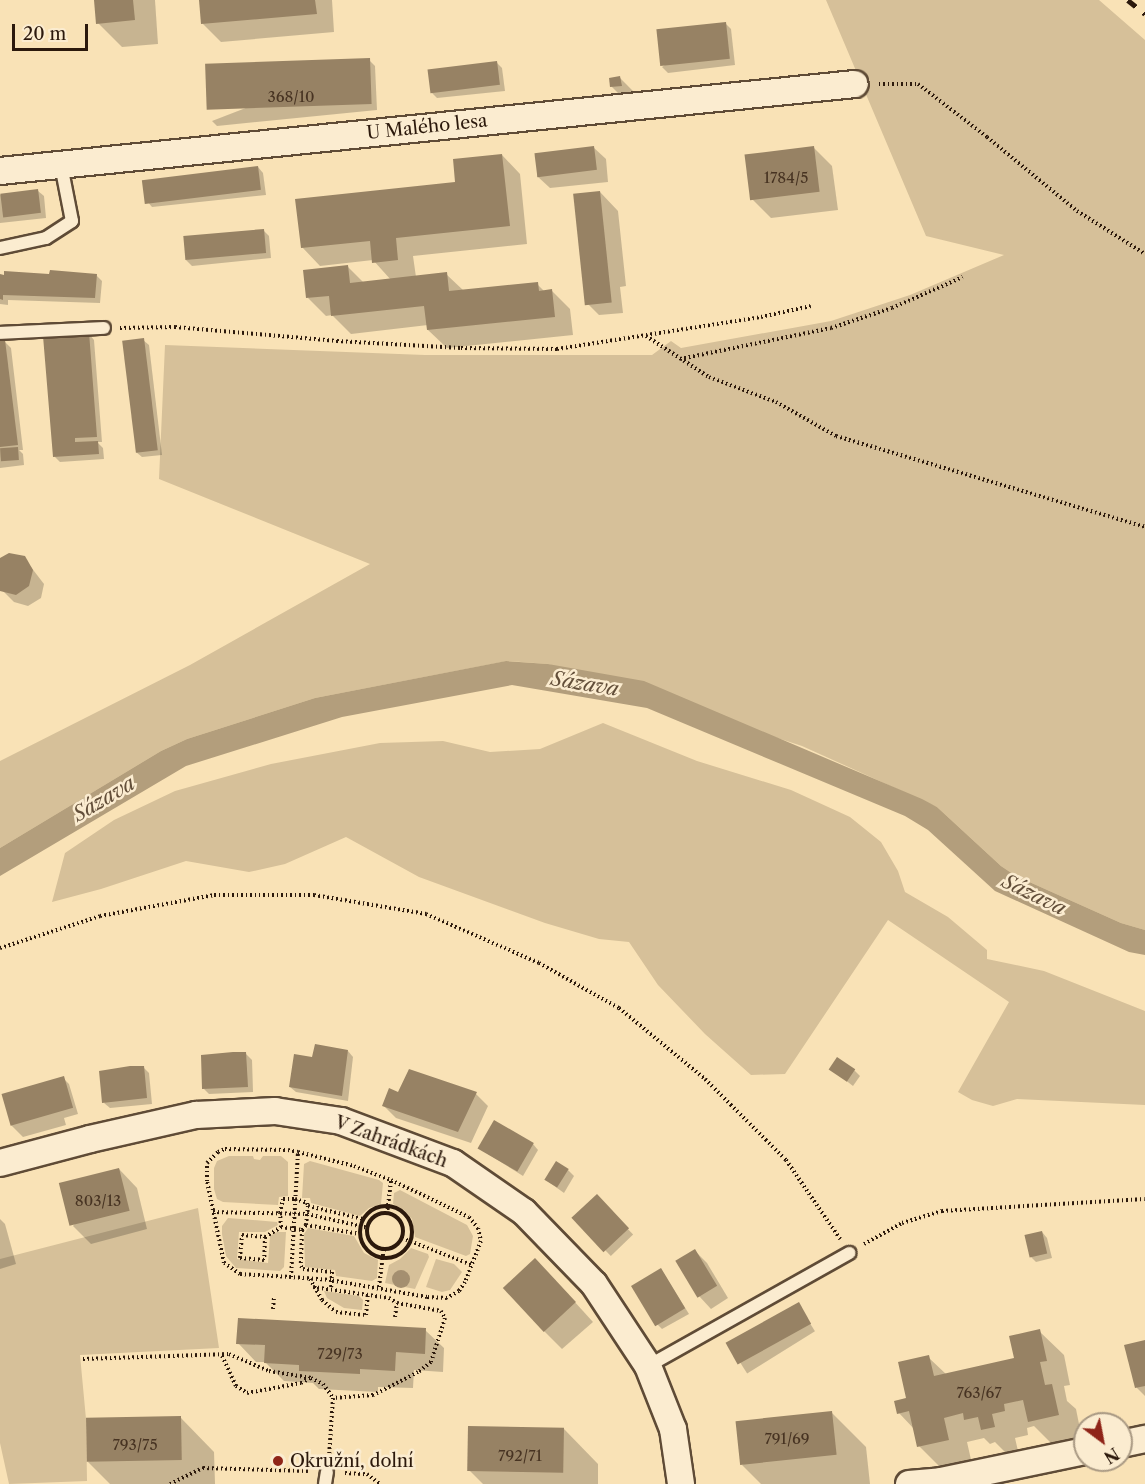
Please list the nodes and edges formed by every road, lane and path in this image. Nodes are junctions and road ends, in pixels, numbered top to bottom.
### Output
1 (855, 84) joint
2 (61, 165) junction
3 (0, 171) edge
4 (0, 248) edge
5 (1145, 254) edge
6 (963, 277) dead end
7 (811, 306) dead end
8 (104, 328) joint
9 (0, 333) edge
10 (646, 336) junction
11 (679, 359) junction
12 (1145, 527) edge
13 (0, 948) edge
14 (298, 1152) junction
15 (0, 1163) edge
16 (391, 1180) junction
17 (295, 1199) junction
18 (1145, 1199) edge
19 (308, 1206) junction
20 (387, 1206) junction
21 (213, 1212) junction
22 (280, 1213) junction
23 (294, 1214) junction
24 (307, 1214) junction
25 (387, 1214) junction
26 (363, 1219) junction
27 (306, 1225) junction
28 (360, 1226) junction
29 (281, 1227) junction
30 (368, 1228) junction
31 (293, 1229) junction
32 (302, 1230) junction
33 (360, 1234) junction
34 (265, 1237) junction
35 (402, 1238) junction
36 (410, 1240) junction
37 (384, 1249) junction
38 (849, 1253) junction
39 (384, 1258) junction
40 (472, 1264) junction
41 (291, 1277) junction
42 (310, 1279) junction
43 (331, 1280) junction
44 (313, 1287) junction
45 (379, 1287) junction
46 (331, 1289) junction
47 (368, 1294) junction
48 (274, 1298) dead end
49 (397, 1303) junction
50 (273, 1309) dead end
51 (395, 1317) dead end
52 (222, 1356) junction
53 (83, 1359) dead end
54 (648, 1366) junction
55 (311, 1378) junction
56 (333, 1398) junction
57 (1073, 1454) edge
58 (326, 1478) edge
59 (170, 1484) edge
60 (380, 1484) edge
61 (681, 1484) edge
62 (909, 1484) edge

1 - 2 street, U Malého lesa
1 - 5 path
2 - 3 street, U Malého lesa
2 - 4 lane
6 - 11 path
7 - 10 path
8 - 9 lane
8 - 10 path
10 - 11 path
11 - 12 path
13 - 38 path
14 - 16 path
14 - 17 path
14 - 21 path
15 - 54 street, V Zahrádkách
16 - 20 path
16 - 40 path
17 - 19 path
17 - 22 path
17 - 23 path
18 - 38 path
19 - 24 path
19 - 26 path
20 - 25 path
20 - 26 path
20 - 36 path
21 - 22 path
21 - 41 path
22 - 23 path
22 - 29 path
23 - 24 path
23 - 31 path
24 - 27 path
24 - 28 path
25 - 30 path
25 - 35 path
26 - 28 path
27 - 32 path
27 - 33 path
28 - 30 path
28 - 33 path
29 - 31 path
29 - 34 path
30 - 37 path
31 - 32 path
31 - 41 path
32 - 43 path
33 - 39 path
34 - 34 path
35 - 36 path
35 - 37 path
36 - 39 path
36 - 40 path
37 - 39 path
38 - 54 lane
39 - 45 path
40 - 45 path
41 - 42 path
42 - 43 path
42 - 44 path
43 - 45 path
43 - 46 path
44 - 46 path
44 - 47 path
46 - 47 path
47 - 49 path
48 - 50 path
49 - 51 path
49 - 56 path
52 - 53 path
52 - 55 path
52 - 55 path
54 - 61 street, V Zahrádkách
55 - 56 path
56 - 58 path
57 - 62 street
58 - 59 path
58 - 60 path

